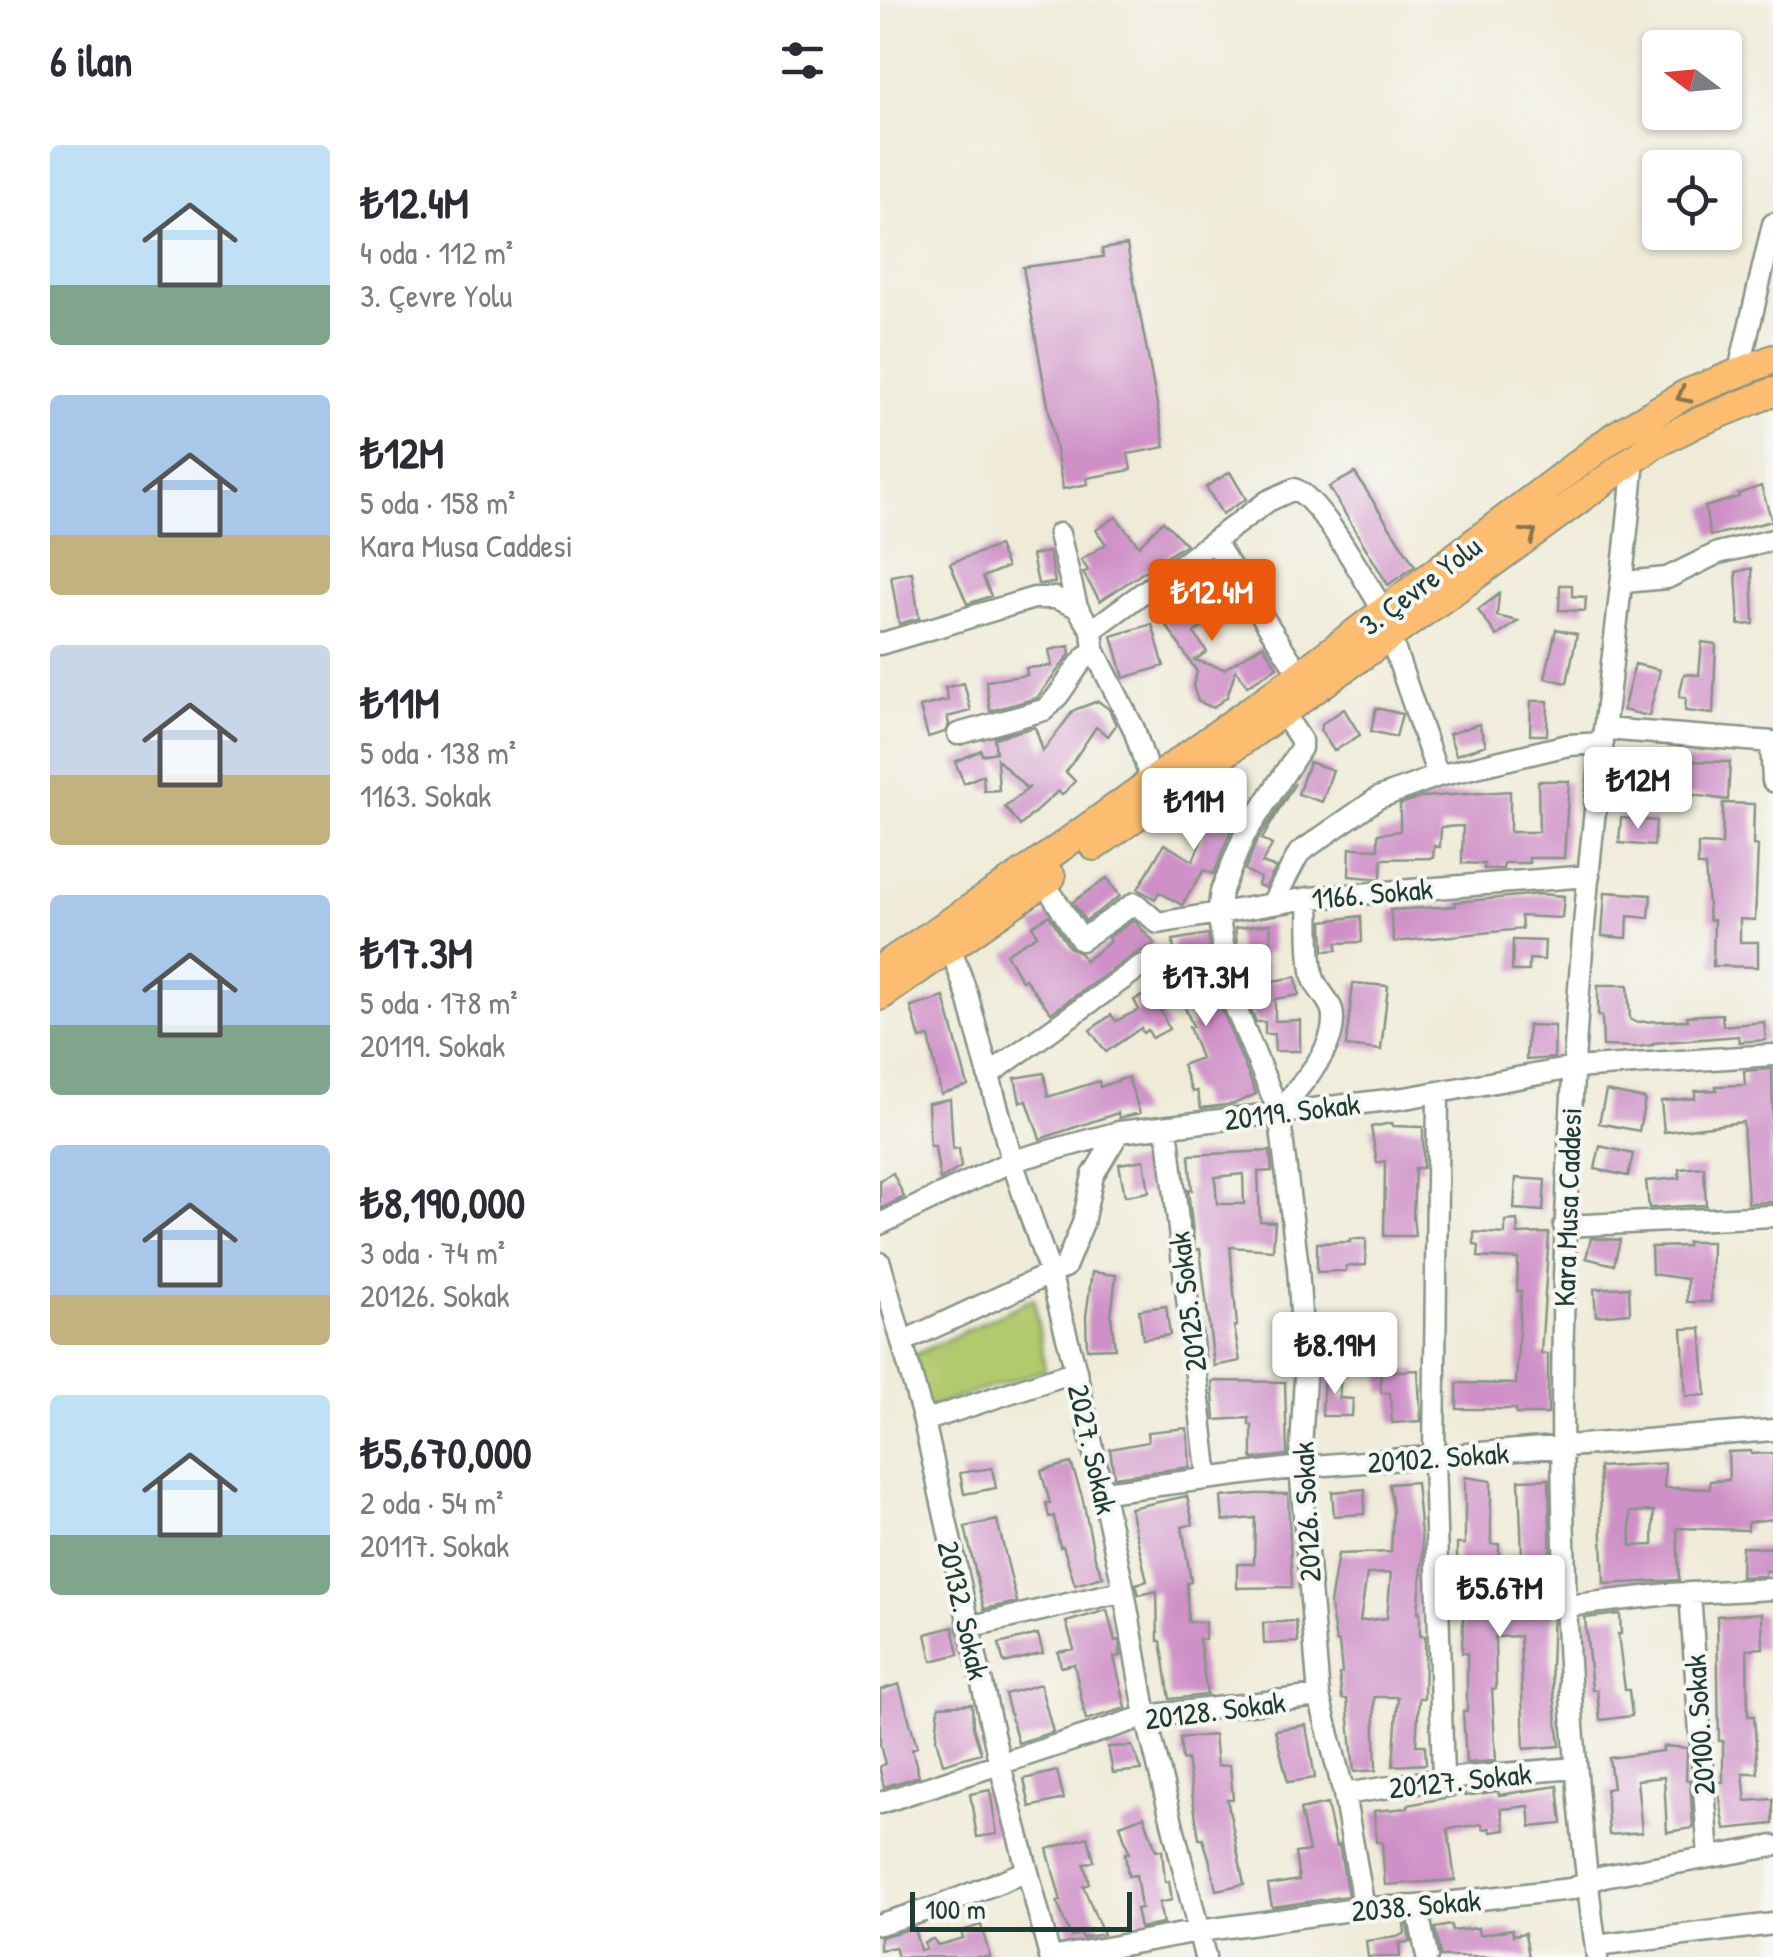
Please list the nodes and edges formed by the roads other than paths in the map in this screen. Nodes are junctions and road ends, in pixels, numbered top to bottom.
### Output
1 (1773, 224) edge
2 (1773, 359) edge
3 (1740, 371) junction
4 (1773, 392) edge
5 (1634, 458) junction
6 (1060, 534) dead end
7 (1773, 540) edge
8 (1214, 541) junction
9 (1624, 582) junction
10 (1077, 607) junction
11 (1388, 624) junction
12 (1093, 640) junction
13 (880, 644) edge
14 (1300, 675) junction
15 (1283, 713) junction
16 (958, 734) dead end
17 (1603, 736) junction
18 (1772, 742) edge
19 (1438, 776) junction
20 (1151, 781) junction
21 (1773, 782) edge
22 (1589, 876) junction
23 (1044, 882) junction
24 (1309, 898) junction
25 (1273, 902) junction
26 (1218, 912) junction
27 (951, 949) junction
28 (1141, 966) dead end
29 (880, 969) edge
30 (880, 996) edge
31 (1773, 1055) edge
32 (1573, 1068) junction
33 (988, 1075) junction
34 (1438, 1092) junction
35 (1280, 1112) junction
36 (1167, 1127) junction
37 (1119, 1132) junction
38 (1012, 1161) junction
39 (1773, 1216) edge
40 (880, 1224) edge
41 (1564, 1226) junction
42 (880, 1263) edge
43 (1050, 1273) junction
44 (902, 1342) junction
45 (1076, 1371) junction
46 (924, 1421) junction
47 (1773, 1430) edge
48 (1560, 1448) junction
49 (1434, 1458) junction
50 (1300, 1467) junction
51 (1208, 1478) junction
52 (1104, 1492) junction
53 (1773, 1589) edge
54 (1124, 1591) junction
55 (1690, 1594) junction
56 (1567, 1606) junction
57 (968, 1627) junction
58 (1318, 1696) junction
59 (1146, 1716) junction
60 (1000, 1766) junction
61 (1576, 1768) junction
62 (1443, 1778) junction
63 (1344, 1794) junction
64 (880, 1804) edge
65 (1773, 1846) edge
66 (1709, 1857) junction
67 (1028, 1871) junction
68 (1587, 1882) junction
69 (1417, 1906) junction
70 (1364, 1908) junction
71 (880, 1924) edge
72 (1773, 1924) edge
73 (1199, 1931) junction
74 (1661, 1947) edge
75 (1596, 1952) edge
76 (1063, 1956) edge
77 (1205, 1957) edge
78 (1427, 1957) edge

1 - 3 street
2 - 3 main road, 3. Çevre Yolu
3 -> 11 main road, 3. Çevre Yolu
4 - 5 main road, 3. Çevre Yolu
5 - 9 street, Kara Musa Caddesi
11 -> 5 main road, 3. Çevre Yolu
6 - 10 street
7 - 9 street
8 - 11 street
8 - 12 street
8 - 14 street
9 - 17 street, Kara Musa Caddesi
10 - 12 street
10 - 13 street
11 - 14 main road, 3. Çevre Yolu
11 - 15 main road, 3. Çevre Yolu
11 - 19 street
12 - 16 street
12 - 20 street
14 - 20 main road, 3. Çevre Yolu
15 - 23 main road, 3. Çevre Yolu
15 - 26 street
17 - 18 street
17 - 19 street
17 - 22 street, Kara Musa Caddesi
18 - 21 street
19 - 25 street
20 - 29 main road, 3. Çevre Yolu
22 - 24 street, 1166. Sokak
22 - 32 street, Kara Musa Caddesi
23 - 26 street, 1166. Sokak
23 - 27 main road, 3. Çevre Yolu
24 - 25 street, 1166. Sokak
24 - 35 street
25 - 26 street, 1166. Sokak
26 - 35 street, 20126. Sokak
27 - 30 main road, 3. Çevre Yolu
27 - 33 street, 2027. Sokak
28 - 33 street
31 - 32 street, 20119. Sokak
32 - 34 street, 20119. Sokak
32 - 41 street, Kara Musa Caddesi
33 - 38 street, 2027. Sokak
34 - 35 street, 20119. Sokak
34 - 49 street
35 - 36 street, 20119. Sokak
35 - 50 street, 20126. Sokak
36 - 37 street, 20119. Sokak
36 - 51 street, 20125. Sokak
37 - 38 street, 20119. Sokak
37 - 43 street
38 - 40 street, 20119. Sokak
38 - 43 street, 2027. Sokak
39 - 41 street
41 - 48 street, Kara Musa Caddesi
42 - 44 street, 20132. Sokak
43 - 44 street
43 - 45 street, 2027. Sokak
44 - 46 street, 20132. Sokak
45 - 46 street
45 - 52 street, 2027. Sokak
46 - 57 street, 20132. Sokak
47 - 48 street, 20102. Sokak
48 - 49 street, 20102. Sokak
48 - 56 street, Kara Musa Caddesi
49 - 50 street, 20102. Sokak
49 - 62 street
50 - 51 street, 20102. Sokak
50 - 58 street, 20126. Sokak
51 - 52 street, 20102. Sokak
52 - 54 street, 2027. Sokak
53 - 55 street
54 - 57 street
54 - 59 street, 2027. Sokak
55 - 56 street
55 - 66 street, 20100. Sokak
56 - 61 street, Kara Musa Caddesi
57 - 60 street, 20132. Sokak
58 - 59 street, 20128. Sokak
58 - 63 street, 20126. Sokak
59 - 60 street, 20128. Sokak
59 - 73 street, 2027. Sokak
60 - 64 street, 20128. Sokak
60 - 67 street, 20132. Sokak
61 - 62 street, 20127. Sokak
61 - 68 street, Kara Musa Caddesi
62 - 63 street, 20127. Sokak
63 - 70 street, 20126. Sokak
65 - 66 street, 2038. Sokak
66 - 68 street, 2038. Sokak
67 - 71 street
67 - 76 street, 20132. Sokak
68 - 69 street, 2038. Sokak
68 - 75 street, Kara Musa Caddesi
69 - 70 street, 2038. Sokak
69 - 78 street
70 - 73 street, 2038. Sokak
72 - 74 street
73 - 76 street, 2038. Sokak
73 - 77 street, 2027. Sokak
74 - 75 street

